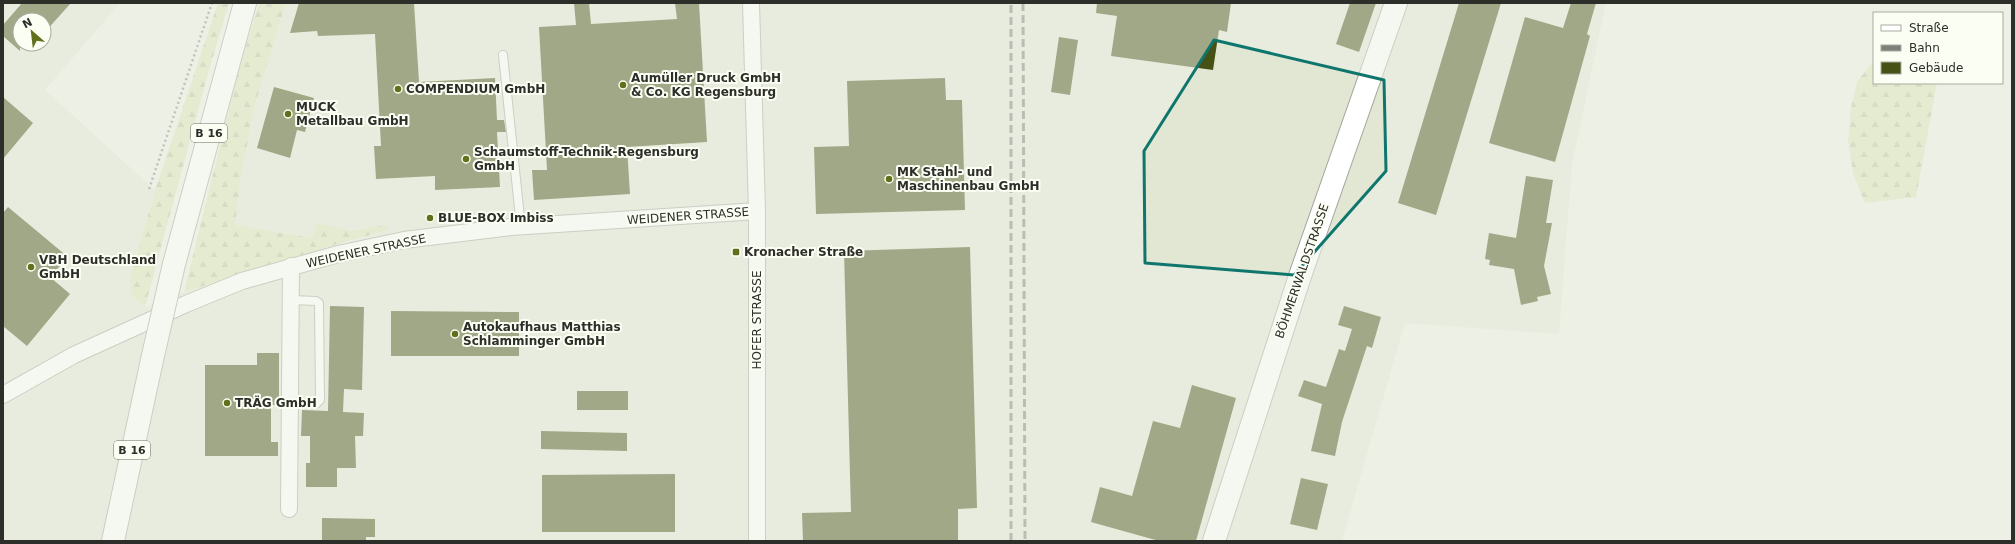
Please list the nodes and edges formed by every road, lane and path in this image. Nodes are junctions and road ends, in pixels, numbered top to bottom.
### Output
1 (212, 3) edge
2 (245, 3) edge
3 (750, 3) edge
4 (1396, 3) edge
5 (503, 55) dead end
6 (149, 189) dead end
7 (757, 211) junction
8 (521, 227) junction
9 (291, 266) junction
10 (291, 300) junction
11 (3, 395) edge
12 (290, 402) junction
13 (289, 509) dead end
14 (113, 541) edge
15 (757, 541) edge
16 (1214, 541) edge

1 - 6 path
2 - 14 main road, B 16, bridge
3 - 7 street, HOFER STRASSE
4 - 16 main road, BÖHMERWALDSTRASSE
5 - 8 lane
7 - 8 street, WEIDENER STRASSE
7 - 15 street, HOFER STRASSE
8 - 9 street, WEIDENER STRASSE
9 - 10 street
9 - 11 street, WEIDENER STRASSE
10 - 12 street
10 - 12 lane
12 - 13 street

